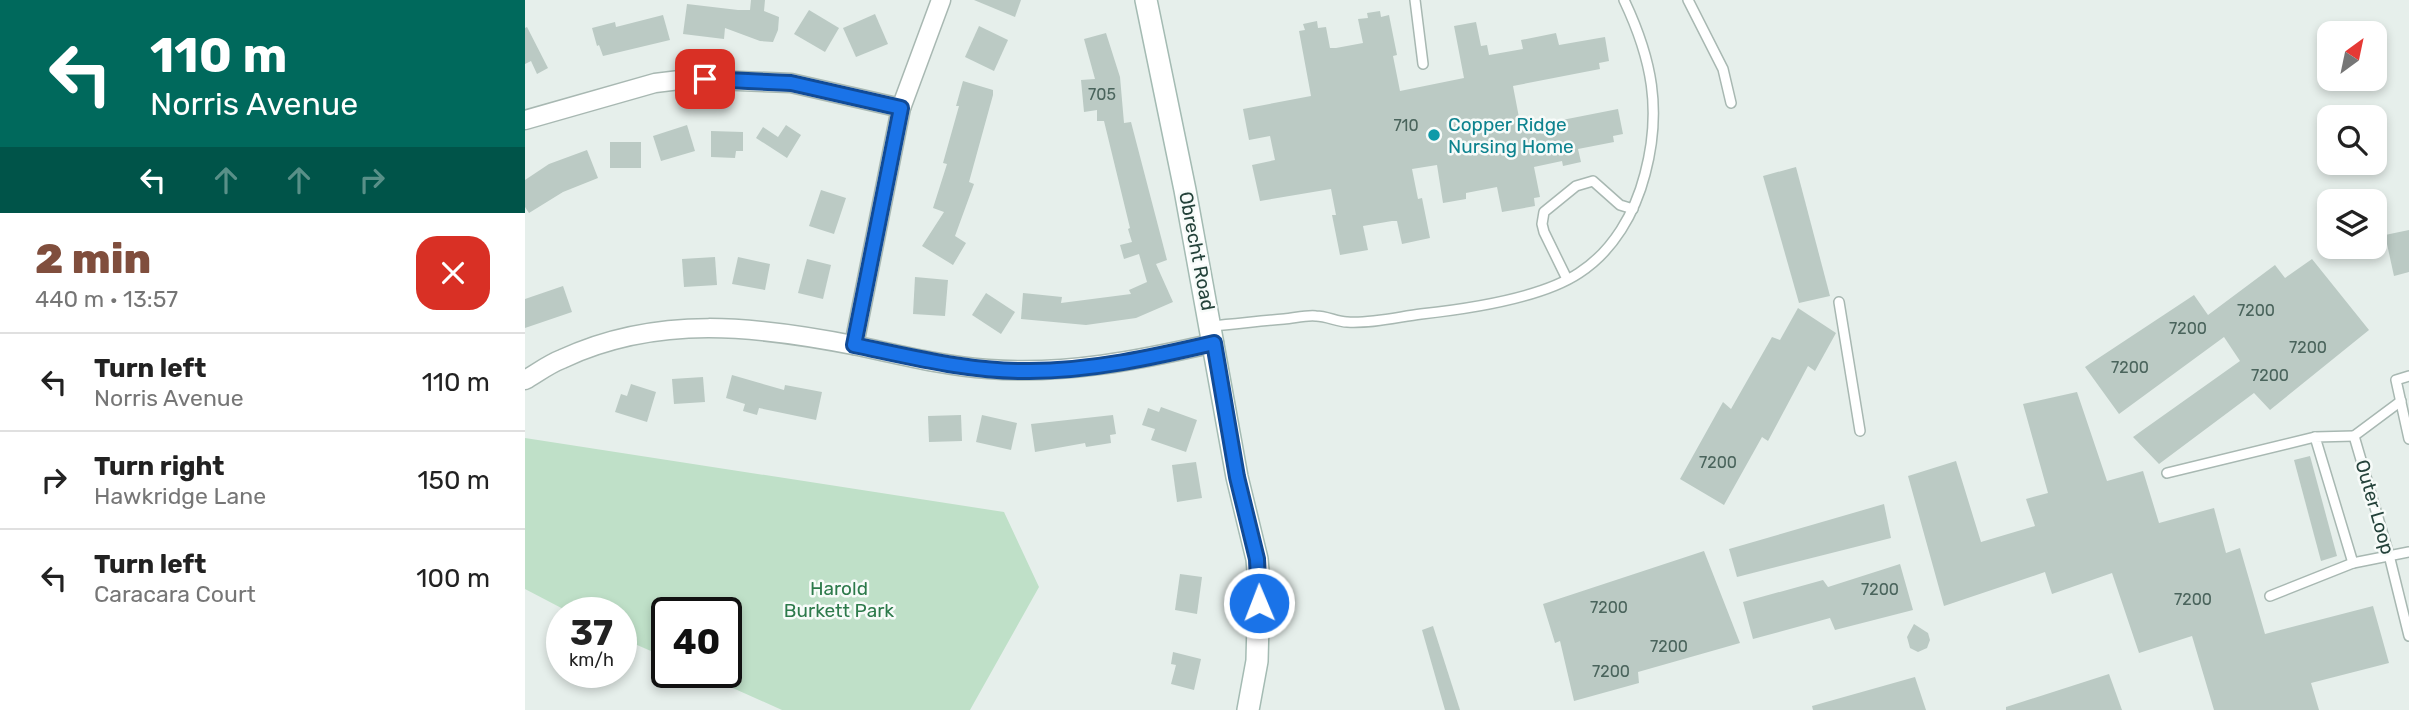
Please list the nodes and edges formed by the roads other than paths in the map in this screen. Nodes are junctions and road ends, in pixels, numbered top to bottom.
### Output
1 (941, 0) edge
2 (1146, 0) edge
3 (1416, 0) edge
4 (1624, 0) edge
5 (1636, 0) edge
6 (1688, 0) edge
7 (1630, 13) junction
8 (1423, 64) dead end
9 (1731, 103) dead end
10 (901, 108) junction
11 (525, 120) edge
12 (1633, 209) junction
13 (1567, 279) junction
14 (1839, 302) dead end
15 (1212, 334) junction
16 (854, 345) junction
17 (2409, 376) edge
18 (525, 380) edge
19 (2401, 401) junction
20 (1860, 431) dead end
21 (2354, 436) junction
22 (2315, 437) junction
23 (2409, 439) edge
24 (2167, 473) dead end
25 (2409, 552) edge
26 (2389, 555) junction
27 (2353, 563) junction
28 (2270, 596) dead end
29 (2409, 636) edge
30 (1248, 710) edge

1 - 10 street
2 - 15 street, Obrecht Road
3 - 8 lane
4 - 7 lane
5 - 7 lane
6 - 9 lane
7 - 12 lane
10 - 11 street
10 - 16 street
12 - 13 lane
12 - 13 lane
13 - 15 lane
14 - 20 lane
15 - 16 street
15 - 30 street, Obrecht Road
16 - 18 street
17 - 19 lane
19 - 21 lane, Outer Loop
19 - 23 lane
21 - 22 lane
21 - 26 lane, Outer Loop
22 - 24 lane
22 - 27 lane
25 - 26 lane
26 - 27 lane
26 - 29 lane, Outer Loop
27 - 28 lane

